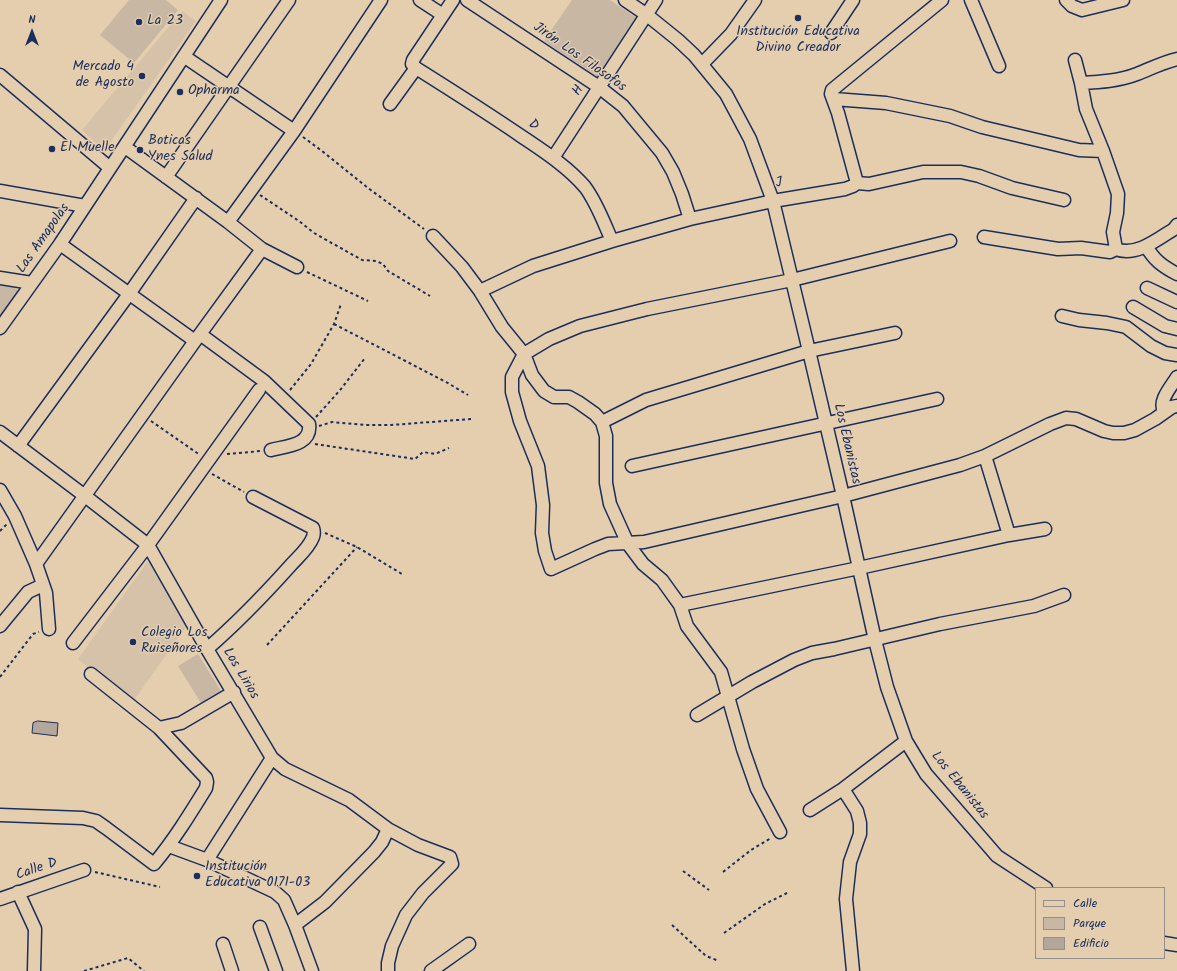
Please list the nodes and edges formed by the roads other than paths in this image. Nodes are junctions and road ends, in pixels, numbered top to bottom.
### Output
1 (221, 0) edge
2 (289, 0) edge
3 (381, 0) edge
4 (420, 0) edge
5 (453, 0) edge
6 (467, 0) edge
7 (625, 0) edge
8 (656, 0) edge
9 (755, 0) edge
10 (853, 0) edge
11 (942, 0) edge
12 (971, 0) edge
13 (1066, 0) edge
14 (1123, 0) edge
15 (647, 14) junction
16 (443, 15) junction
17 (831, 33) dead end
18 (184, 57) junction
19 (1177, 59) edge
20 (1075, 60) dead end
21 (414, 64) junction
22 (702, 64) junction
23 (999, 66) dead end
24 (0, 75) edge
25 (1081, 83) junction
26 (229, 87) junction
27 (599, 87) junction
28 (834, 99) junction
29 (390, 104) dead end
30 (294, 131) junction
31 (125, 147) junction
32 (1103, 151) junction
33 (553, 158) junction
34 (110, 168) junction
35 (166, 177) junction
36 (857, 183) junction
37 (0, 191) edge
38 (196, 198) junction
39 (1064, 200) dead end
40 (773, 201) junction
41 (85, 206) junction
42 (690, 220) junction
43 (228, 222) junction
44 (1177, 225) edge
45 (433, 236) road end
46 (984, 237) dead end
47 (612, 241) junction
48 (950, 241) dead end
49 (60, 244) junction
50 (1146, 246) junction
51 (262, 249) junction
52 (1116, 249) junction
53 (297, 267) road end
54 (1177, 274) edge
55 (0, 278) edge
56 (792, 280) junction
57 (32, 283) junction
58 (1147, 288) dead end
59 (480, 290) junction
60 (129, 294) junction
61 (1177, 302) edge
62 (1133, 307) dead end
63 (1062, 316) dead end
64 (0, 328) edge
65 (1177, 329) edge
66 (895, 332) dead end
67 (197, 337) junction
68 (809, 351) junction
69 (524, 354) junction
70 (1177, 355) edge
71 (1177, 377) edge
72 (259, 390) dead end
73 (937, 399) dead end
74 (1177, 406) edge
75 (1164, 411) junction
76 (602, 422) junction
77 (826, 424) junction
78 (0, 432) edge
79 (18, 446) junction
80 (271, 450) road end
81 (985, 456) junction
82 (632, 466) dead end
83 (0, 490) edge
84 (85, 496) junction
85 (843, 496) junction
86 (252, 497) road end
87 (1045, 529) dead end
88 (1009, 535) junction
89 (628, 544) junction
90 (148, 545) junction
91 (36, 564) junction
92 (859, 568) junction
93 (43, 585) junction
94 (1064, 595) dead end
95 (680, 605) junction
96 (0, 626) edge
97 (49, 629) road end
98 (874, 640) junction
99 (73, 643) dead end
100 (207, 649) junction
101 (91, 674) dead end
102 (234, 692) junction
103 (728, 697) junction
104 (698, 715) dead end
105 (159, 728) junction
106 (906, 741) junction
107 (272, 758) junction
108 (843, 789) junction
109 (810, 810) dead end
110 (0, 815) edge
111 (388, 829) junction
112 (780, 832) road end
113 (169, 846) junction
114 (207, 860) junction
115 (84, 870) road end
116 (1044, 887) edge
117 (18, 892) junction
118 (0, 899) edge
119 (295, 925) junction
120 (260, 927) dead end
121 (1165, 942) edge
122 (223, 944) dead end
123 (470, 944) dead end
124 (1177, 945) edge
125 (34, 971) edge
126 (232, 971) edge
127 (276, 971) edge
128 (312, 971) edge
129 (388, 971) edge
130 (431, 971) edge
131 (853, 971) edge

1 - 18 street, Las Amapolas
2 - 26 street
3 - 30 street
4 - 16 street
5 - 16 street
6 - 27 street, Jirón Los Filosofos
7 - 15 street, Los Ebanistas
8 - 15 street, H
9 - 22 street
10 - 17 street
11 - 28 street
12 - 23 street
13 - 14 street
15 - 22 street, Los Ebanistas
15 - 27 street, H
16 - 21 street
18 - 26 street
18 - 31 street, Las Amapolas
19 - 25 street
20 - 25 street
21 - 29 street
21 - 33 street, D
22 - 40 street, Los Ebanistas
24 - 34 street
25 - 32 street
26 - 30 street
26 - 35 street
27 - 33 street, H
27 - 42 street, Jirón Los Filosofos
28 - 32 street
28 - 36 street
30 - 43 street
31 - 34 street, Las Amapolas
31 - 35 street
32 - 52 street
33 - 47 street, D
34 - 41 street, Las Amapolas
35 - 38 street
36 - 39 street, J
36 - 40 street, J
37 - 41 street
38 - 43 street
38 - 60 street
40 - 42 street, J
40 - 56 street, Los Ebanistas
41 - 49 street, Las Amapolas
42 - 47 street, J
43 - 51 street
44 - 50 street
45 - 59 street
46 - 52 street
47 - 59 street, J
48 - 56 street
49 - 57 street, Las Amapolas
49 - 60 street
50 - 52 street
50 - 54 street
51 - 53 street
51 - 67 street
55 - 57 street
56 - 68 street, Los Ebanistas
56 - 69 street
57 - 64 street, Las Amapolas
58 - 61 street
59 - 69 street
60 - 67 street
60 - 79 street
62 - 65 street
63 - 70 street
66 - 68 street
67 - 80 street
67 - 84 street
68 - 76 street
68 - 77 street, Los Ebanistas
69 - 76 street
69 - 89 street
71 - 75 street
72 - 90 street
73 - 77 street
74 - 75 street
75 - 81 street
76 - 89 street
77 - 82 street
77 - 85 street, Los Ebanistas
78 - 79 street, Los Lirios
79 - 84 street, Los Lirios
81 - 85 street
81 - 88 street
83 - 91 street
84 - 90 street, Los Lirios
84 - 91 street
85 - 89 street
85 - 92 street, Los Ebanistas
86 - 100 street
87 - 88 street
88 - 92 street
89 - 95 street
90 - 99 street
90 - 100 street, Los Lirios
91 - 93 street
92 - 95 street
92 - 98 street, Los Ebanistas
93 - 96 street
93 - 97 street
94 - 98 street
95 - 103 street
98 - 103 street
98 - 106 street, Los Ebanistas
100 - 102 street, Los Lirios
101 - 105 street
102 - 105 street
102 - 107 street, Los Lirios
103 - 104 street
103 - 112 street
105 - 113 street
106 - 108 street
106 - 116 street, Los Ebanistas
107 - 111 street, Los Lirios
107 - 114 street
108 - 109 street
108 - 131 street
110 - 113 street
111 - 119 street
111 - 129 street, Los Lirios
113 - 114 street
114 - 119 street
115 - 117 street, Calle D
117 - 118 street, Calle D
117 - 125 street
119 - 128 street
120 - 127 street
121 - 124 street
122 - 126 street
123 - 130 street

